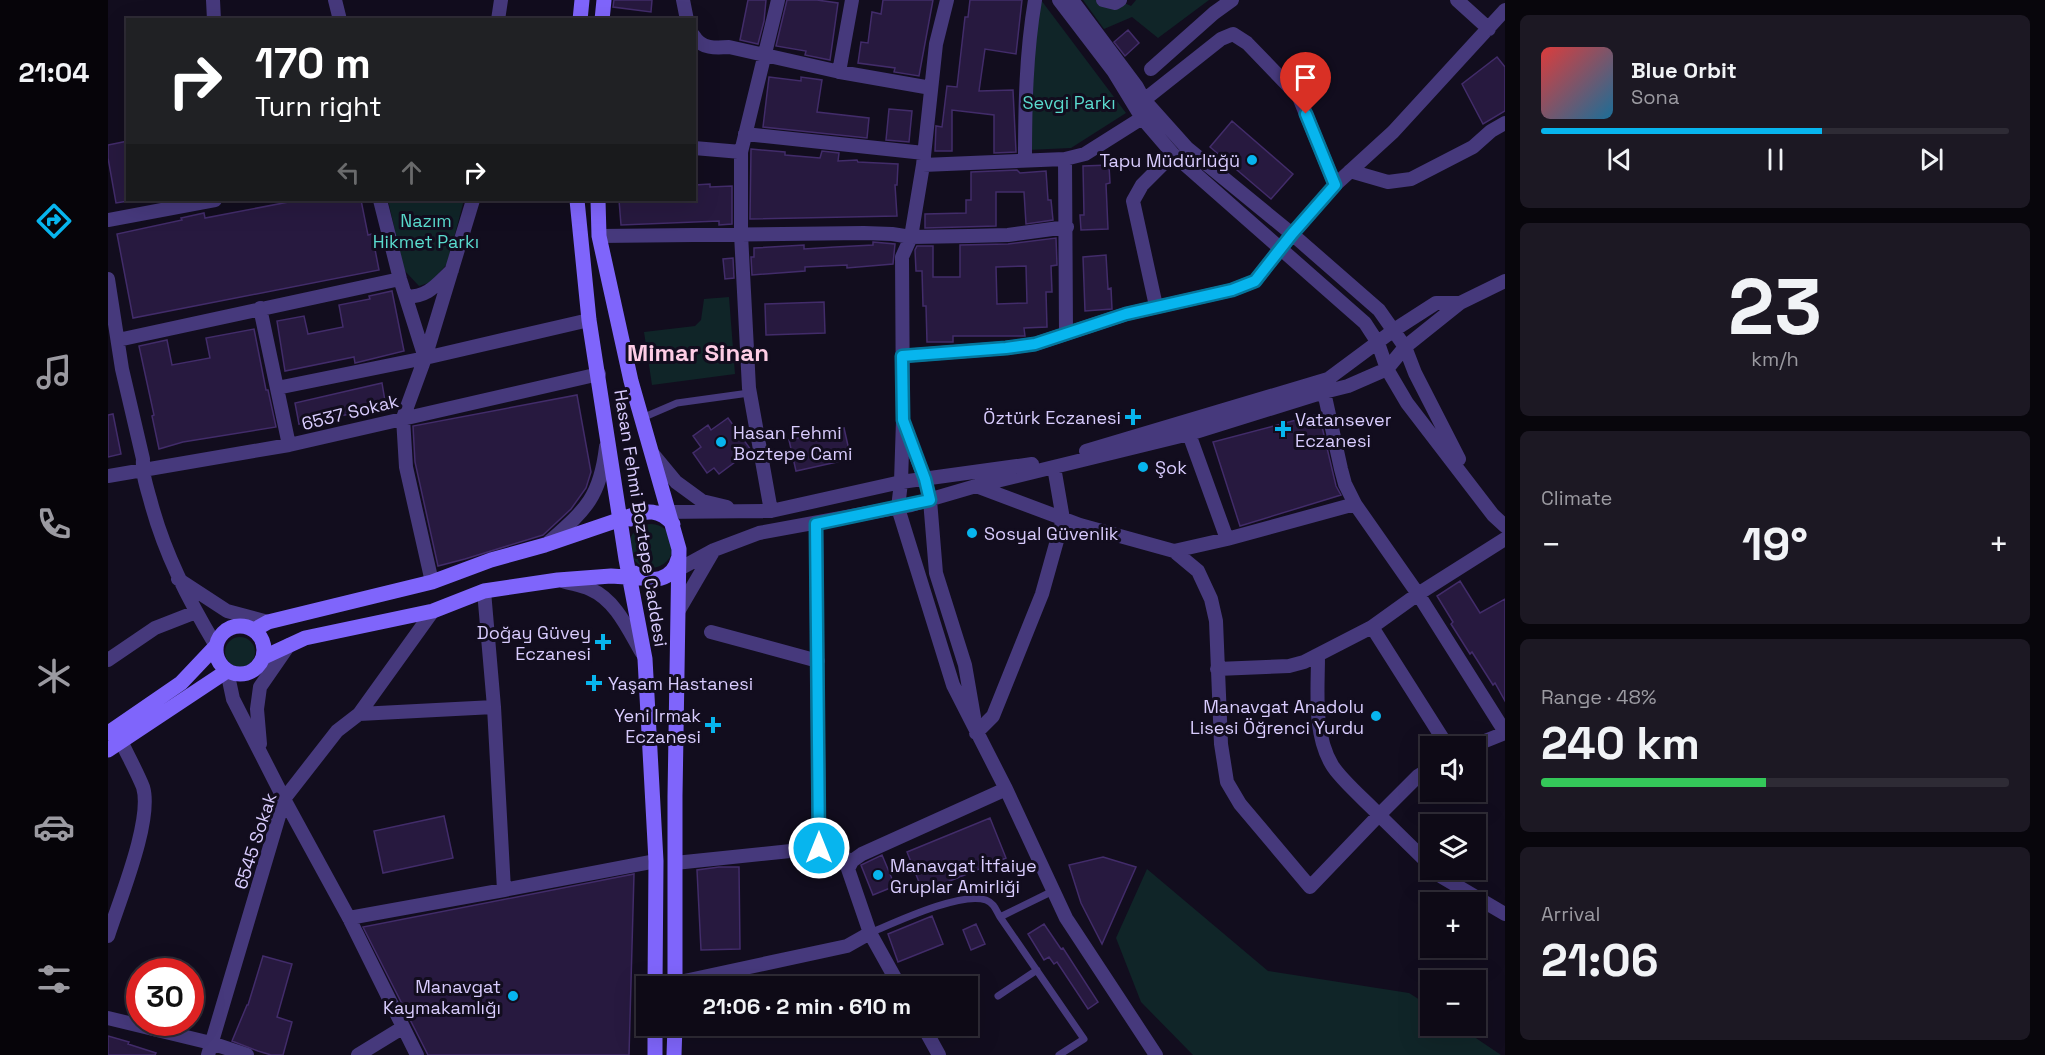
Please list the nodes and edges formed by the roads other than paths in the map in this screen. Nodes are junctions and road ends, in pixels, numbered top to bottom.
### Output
1 (213, 0) edge
2 (335, 0) edge
3 (501, 0) edge
4 (582, 0) edge
5 (604, 0) edge
6 (683, 0) edge
7 (778, 0) edge
8 (852, 0) edge
9 (947, 0) edge
10 (1035, 0) edge
11 (1059, 0) edge
12 (1072, 0) edge
13 (1103, 0) edge
14 (1120, 0) edge
15 (1232, 0) edge
16 (1457, 0) edge
17 (1505, 10) edge
18 (214, 18) edge
19 (340, 18) edge
20 (498, 18) edge
21 (580, 18) edge
22 (602, 18) edge
23 (687, 18) edge
24 (1489, 29) junction
25 (696, 40) edge
26 (764, 56) junction
27 (1151, 69) dead end
28 (839, 72) junction
29 (931, 88) junction
30 (1144, 100) junction
31 (1142, 118) junction
32 (1505, 123) edge
33 (745, 134) junction
34 (696, 148) edge
35 (741, 152) junction
36 (1173, 154) junction
37 (923, 159) junction
38 (1065, 159) junction
39 (1025, 161) junction
40 (1350, 171) junction
41 (1335, 185) junction
42 (210, 201) edge
43 (380, 201) edge
44 (473, 201) edge
45 (577, 201) edge
46 (598, 201) edge
47 (108, 220) edge
48 (1067, 227) junction
49 (741, 234) junction
50 (1292, 234) junction
51 (599, 236) junction
52 (911, 237) junction
53 (1281, 248) junction
54 (453, 269) junction
55 (108, 279) edge
56 (400, 279) junction
57 (1505, 281) edge
58 (405, 297) junction
59 (1460, 303) junction
60 (1156, 306) junction
61 (260, 308) junction
62 (590, 320) junction
63 (1394, 330) junction
64 (1066, 333) junction
65 (117, 340) junction
66 (1378, 343) junction
67 (1405, 347) junction
68 (902, 356) junction
69 (425, 358) junction
70 (122, 369) junction
71 (1387, 369) junction
72 (108, 372) edge
73 (599, 374) junction
74 (277, 388) junction
75 (1324, 392) junction
76 (749, 393) junction
77 (403, 418) junction
78 (642, 418) junction
79 (903, 420) junction
80 (1189, 434) junction
81 (607, 439) junction
82 (289, 445) junction
83 (652, 453) junction
84 (1054, 467) junction
85 (142, 470) junction
86 (108, 476) edge
87 (925, 479) junction
88 (902, 482) junction
89 (976, 486) junction
90 (930, 500) junction
91 (1355, 504) junction
92 (898, 508) junction
93 (771, 511) junction
94 (749, 512) junction
95 (639, 513) junction
96 (1493, 515) junction
97 (666, 516) junction
98 (620, 519) junction
99 (1064, 519) junction
100 (816, 524) junction
101 (1505, 526) edge
102 (1227, 539) junction
103 (1505, 539) edge
104 (545, 545) junction
105 (714, 550) junction
106 (1174, 551) junction
107 (625, 552) junction
108 (675, 567) junction
109 (635, 578) junction
110 (178, 579) junction
111 (558, 580) junction
112 (432, 582) junction
113 (484, 591) junction
114 (1418, 594) junction
115 (679, 610) junction
116 (432, 611) junction
117 (196, 612) junction
118 (261, 626) junction
119 (1372, 627) junction
120 (711, 632) dead end
121 (289, 645) junction
122 (216, 646) junction
123 (1318, 656) junction
124 (264, 657) junction
125 (645, 659) junction
126 (108, 660) edge
127 (818, 661) junction
128 (1217, 669) junction
129 (226, 671) junction
130 (494, 707) junction
131 (359, 714) junction
132 (976, 733) junction
133 (1505, 733) edge
134 (1441, 736) edge
135 (112, 741) edge
136 (1486, 741) edge
137 (261, 752) junction
138 (1420, 775) edge
139 (1006, 789) junction
140 (284, 799) junction
141 (1379, 815) junction
142 (819, 848) junction
143 (1420, 855) edge
144 (656, 861) junction
145 (852, 861) junction
146 (675, 863) junction
147 (1447, 880) edge
148 (504, 890) junction
149 (1053, 891) junction
150 (1505, 914) edge
151 (1000, 917) junction
152 (349, 918) junction
153 (870, 933) junction
154 (108, 936) edge
155 (1037, 970) junction
156 (655, 976) edge
157 (675, 976) edge
158 (715, 976) edge
159 (894, 976) edge
160 (998, 996) dead end
161 (108, 1018) edge
162 (402, 1028) junction
163 (655, 1036) edge
164 (675, 1036) edge
165 (929, 1036) edge
166 (210, 1049) edge
167 (247, 1055) edge
168 (358, 1055) edge
169 (417, 1055) edge
170 (655, 1055) edge
171 (674, 1055) edge
172 (939, 1055) edge
173 (1059, 1055) edge
174 (1155, 1055) edge

1 - 18 street
2 - 19 street
3 - 20 street
4 - 21 main road
5 - 22 main road
6 - 23 street
7 - 26 street
8 - 28 street
9 - 29 street
10 - 39 street
11 - 31 street
12 - 30 street
13 - 14 street
15 - 27 street
16 - 24 street
17 - 24 street
24 - 40 street
25 - 26 street
26 - 28 street
26 - 33 street
28 - 29 street
29 - 37 street
30 - 41 street
30 - 50 street
31 - 36 street
31 - 38 street
32 - 40 street
33 - 35 street
33 - 37 street
34 - 35 street
35 - 49 street
36 - 53 street
36 - 60 street
37 - 39 street
37 - 52 street
38 - 39 street
38 - 48 street
40 - 41 street
41 - 50 street
42 - 47 street
43 - 56 street
44 - 54 street
45 - 62 main road, Hasan Fehmi Boztepe Caddesi
46 - 51 main road, Hasan Fehmi Boztepe Caddesi
48 - 52 street
48 - 64 street
49 - 51 street
49 - 52 street
49 - 76 street
50 - 53 street
50 - 63 street
51 - 78 main road, Hasan Fehmi Boztepe Caddesi
52 - 68 street
53 - 60 street
53 - 66 street
54 - 58 street
54 - 69 street
55 - 65 street
56 - 58 street
56 - 61 street
57 - 59 street
58 - 69 street
59 - 63 street
59 - 67 street
60 - 64 street
61 - 65 street
61 - 74 street
62 - 69 street
62 - 73 main road, Hasan Fehmi Boztepe Caddesi
63 - 66 street
63 - 67 street
64 - 68 street
65 - 70 street
66 - 71 street
66 - 87 street
67 - 71 street
67 - 96 street
68 - 79 street
69 - 74 street
69 - 77 street
70 - 72 street
70 - 85 street
71 - 75 street
71 - 96 street
73 - 77 street, 6537 Sokak
73 - 81 main road, Hasan Fehmi Boztepe Caddesi
74 - 82 street
75 - 80 street
75 - 91 street
76 - 78 lane
76 - 93 street
77 - 82 street, 6537 Sokak
77 - 112 street
78 - 83 main road, Hasan Fehmi Boztepe Caddesi
79 - 87 street
79 - 88 street
80 - 84 street
80 - 102 street
81 - 98 main road, Hasan Fehmi Boztepe Caddesi
81 - 104 street
82 - 85 street, 6537 Sokak
83 - 94 street
83 - 97 main road, Hasan Fehmi Boztepe Caddesi
84 - 89 street
84 - 99 street
85 - 86 street, 6537 Sokak
85 - 110 street
87 - 88 street
87 - 90 street
88 - 92 street
88 - 93 street
89 - 90 street
89 - 99 street
90 - 92 street
90 - 132 street
91 - 102 street
91 - 114 street
92 - 100 street
92 - 132 street
93 - 94 street
94 - 97 street
95 - 97 main road
95 - 98 main road
95 - 107 main road
96 - 101 street
97 - 108 main road, Hasan Fehmi Boztepe Caddesi
98 - 104 main road
98 - 107 main road, Hasan Fehmi Boztepe Caddesi
99 - 106 street
99 - 132 street
100 - 105 street
100 - 127 street
102 - 106 street
103 - 114 street
104 - 112 main road
105 - 108 street
105 - 115 street
106 - 128 street
107 - 109 main road, Hasan Fehmi Boztepe Caddesi
108 - 109 main road
108 - 115 main road, Hasan Fehmi Boztepe Caddesi
109 - 111 main road
109 - 125 main road, Hasan Fehmi Boztepe Caddesi
110 - 117 street
110 - 118 street
111 - 113 main road
111 - 125 street
112 - 118 main road
113 - 116 main road
113 - 130 street
114 - 119 street
114 - 133 street
115 - 146 main road, Hasan Fehmi Boztepe Caddesi
116 - 121 main road
116 - 131 street, 6545 Sokak
117 - 122 street
117 - 126 street
118 - 122 main road
118 - 124 main road
119 - 123 street
119 - 134 street
120 - 127 street
121 - 124 main road
121 - 137 street
122 - 129 main road
122 - 135 main road
123 - 128 street
123 - 141 street
124 - 129 main road
125 - 144 main road, Hasan Fehmi Boztepe Caddesi
127 - 142 street
128 - 141 street
129 - 135 main road
129 - 137 street
130 - 131 street
130 - 148 street
131 - 140 street, 6545 Sokak
132 - 139 street
133 - 136 street
135 - 154 street
137 - 140 street
138 - 141 street
139 - 145 street
139 - 149 street
140 - 152 street
140 - 166 street, 6545 Sokak
141 - 143 street
142 - 145 street
142 - 146 street
144 - 148 street
144 - 156 main road, Hasan Fehmi Boztepe Caddesi
145 - 153 street
146 - 157 main road, Hasan Fehmi Boztepe Caddesi
147 - 150 street
148 - 152 street
149 - 151 lane
149 - 174 street
151 - 153 lane
151 - 155 lane
152 - 162 street
153 - 158 street
153 - 159 street
155 - 160 lane
155 - 173 lane
161 - 166 street
162 - 168 street
162 - 169 street
163 - 170 main road
164 - 171 main road
165 - 172 street
166 - 167 street

